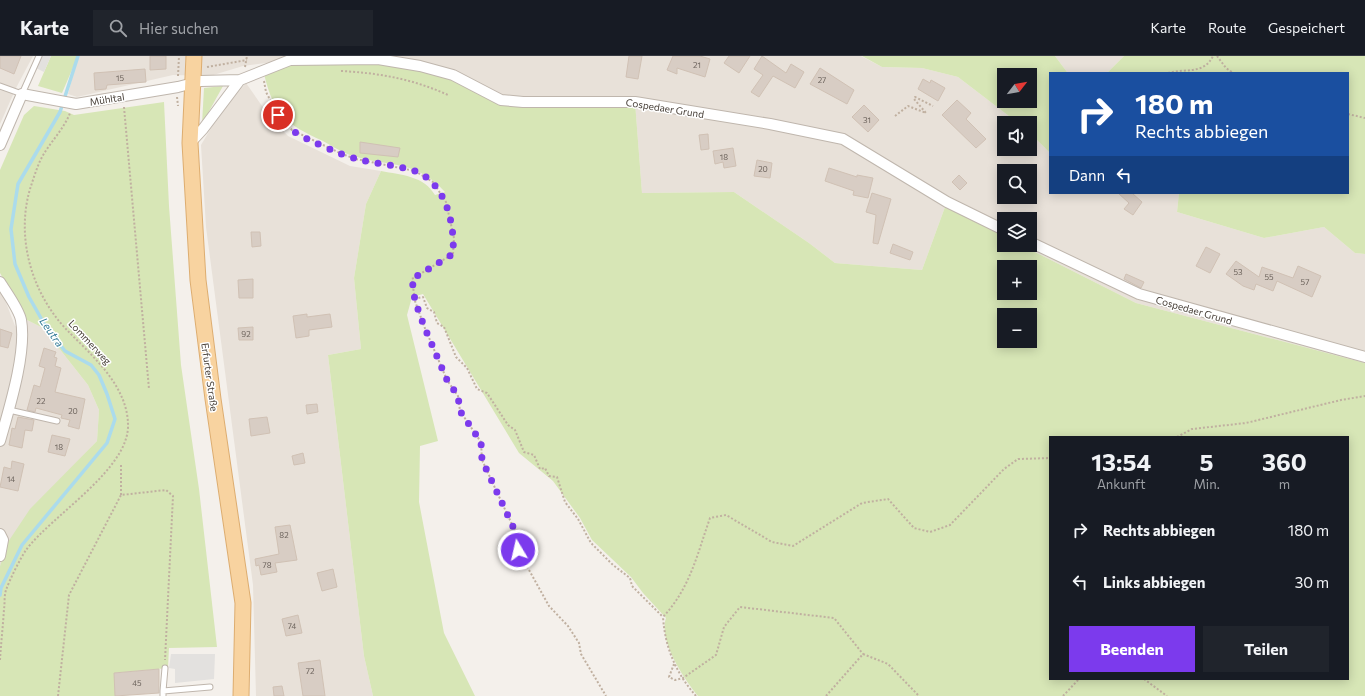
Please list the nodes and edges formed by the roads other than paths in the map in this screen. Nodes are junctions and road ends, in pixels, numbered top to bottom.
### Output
1 (39, 56) edge
2 (290, 58) edge
3 (198, 61) edge
4 (240, 80) junction
5 (185, 85) junction
6 (0, 86) edge
7 (22, 94) junction
8 (190, 143) junction
9 (0, 145) edge
10 (997, 227) edge
11 (1037, 245) edge
12 (0, 282) edge
13 (1365, 357) edge
14 (9, 410) junction
15 (57, 421) dead end
16 (0, 441) edge
17 (0, 534) edge
18 (0, 556) edge
19 (165, 668) road end
20 (210, 687) dead end
21 (163, 694) edge
22 (241, 696) edge

1 - 7 lane
2 - 4 street, Cospedaer Grund
2 - 10 street, Cospedaer Grund
3 - 5 main road, Erfurter Straße
4 - 5 street, Cospedaer Grund
4 - 8 street
5 - 7 street, Mühltal
5 - 8 main road, Erfurter Straße
6 - 7 lane, Mühltal
7 - 9 street
8 - 22 main road, Erfurter Straße
11 - 13 street, Cospedaer Grund
12 - 14 street
14 - 15 lane
14 - 16 street
17 - 18 street
19 - 21 lane
20 - 21 lane

